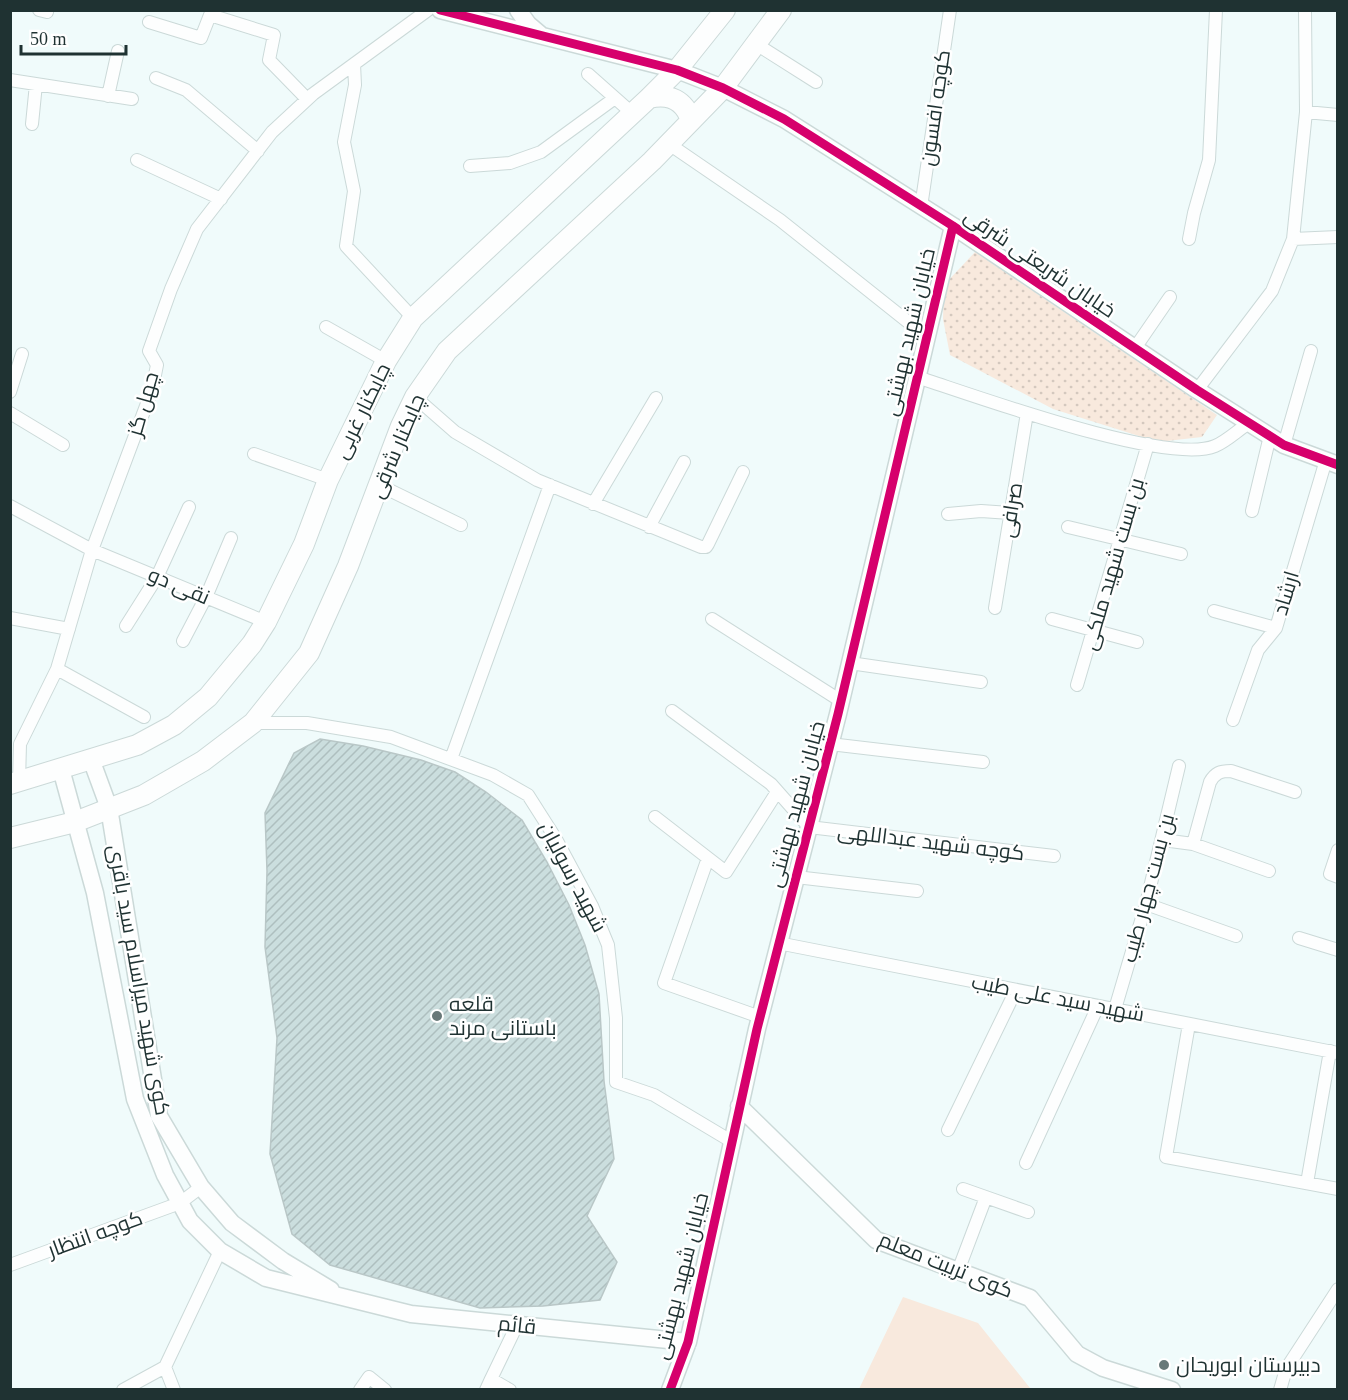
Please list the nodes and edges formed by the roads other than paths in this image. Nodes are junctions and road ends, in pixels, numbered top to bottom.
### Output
1 (428, 10) edge
2 (440, 10) edge
3 (518, 10) edge
4 (725, 10) edge
5 (781, 10) edge
6 (950, 10) edge
7 (1216, 10) edge
8 (1305, 10) edge
9 (148, 22) dead end
10 (544, 37) junction
11 (756, 44) junction
12 (118, 51) dead end
13 (354, 64) junction
14 (677, 70) junction
15 (588, 74) dead end
16 (156, 78) dead end
17 (10, 80) edge
18 (816, 82) dead end
19 (36, 84) junction
20 (723, 88) junction
21 (108, 96) junction
22 (615, 98) junction
23 (649, 98) junction
24 (132, 99) dead end
25 (308, 99) junction
26 (1306, 112) junction
27 (632, 113) junction
28 (1338, 115) edge
29 (691, 121) junction
30 (32, 124) dead end
31 (669, 144) junction
32 (258, 151) junction
33 (136, 160) dead end
34 (470, 166) dead end
35 (221, 199) junction
36 (921, 207) junction
37 (953, 226) junction
38 (1338, 237) edge
39 (1189, 239) dead end
40 (1293, 240) junction
41 (1170, 297) dead end
42 (413, 318) junction
43 (326, 327) dead end
44 (927, 337) junction
45 (1135, 348) junction
46 (1311, 351) dead end
47 (22, 354) dead end
48 (386, 361) junction
49 (917, 377) junction
50 (1197, 390) junction
51 (10, 392) edge
52 (415, 397) junction
53 (656, 398) dead end
54 (10, 412) edge
55 (1027, 413) junction
56 (1249, 423) junction
57 (1269, 436) junction
58 (1148, 444) junction
59 (63, 445) dead end
60 (1284, 445) junction
61 (254, 454) dead end
62 (684, 462) dead end
63 (1332, 463) edge
64 (743, 472) dead end
65 (328, 480) junction
66 (379, 484) junction
67 (550, 485) junction
68 (593, 504) junction
69 (10, 506) edge
70 (189, 507) dead end
71 (1252, 511) dead end
72 (1010, 513) junction
73 (948, 514) dead end
74 (461, 525) dead end
75 (649, 527) junction
76 (1068, 527) dead end
77 (231, 538) dead end
78 (1120, 539) junction
79 (92, 550) junction
80 (1181, 554) dead end
81 (157, 577) junction
82 (206, 597) junction
83 (995, 608) dead end
84 (1214, 611) dead end
85 (10, 618) edge
86 (712, 619) dead end
87 (1052, 619) dead end
88 (266, 622) junction
89 (126, 626) dead end
90 (1276, 628) junction
91 (69, 629) junction
92 (1094, 630) junction
93 (183, 641) dead end
94 (1137, 642) dead end
95 (850, 663) junction
96 (57, 669) junction
97 (981, 682) dead end
98 (1077, 685) dead end
99 (841, 701) junction
100 (672, 711) dead end
101 (144, 717) dead end
102 (1233, 720) dead end
103 (254, 723) junction
104 (15, 743) edge
105 (830, 744) junction
106 (91, 759) junction
107 (452, 759) junction
108 (983, 762) dead end
109 (1179, 766) dead end
110 (61, 769) junction
111 (15, 783) edge
112 (777, 792) junction
113 (1295, 792) dead end
114 (109, 808) junction
115 (655, 817) dead end
116 (75, 822) junction
117 (808, 827) junction
118 (10, 838) edge
119 (1163, 840) junction
120 (1193, 844) junction
121 (1338, 850) edge
122 (1054, 856) dead end
123 (708, 858) junction
124 (1269, 871) dead end
125 (1338, 876) edge
126 (796, 877) junction
127 (917, 891) dead end
128 (1146, 904) junction
129 (1236, 936) dead end
130 (1299, 938) dead end
131 (778, 944) junction
132 (1338, 950) edge
133 (1016, 990) junction
134 (1098, 1006) junction
135 (1115, 1009) junction
136 (760, 1017) junction
137 (1189, 1024) junction
138 (1334, 1052) edge
139 (740, 1106) junction
140 (948, 1130) dead end
141 (731, 1141) junction
142 (1026, 1163) dead end
143 (1307, 1183) junction
144 (201, 1187) junction
145 (963, 1189) dead end
146 (1338, 1189) edge
147 (986, 1197) junction
148 (180, 1203) junction
149 (1028, 1212) dead end
150 (220, 1251) junction
151 (10, 1265) edge
152 (958, 1271) junction
153 (1338, 1289) edge
154 (347, 1299) junction
155 (517, 1325) junction
156 (688, 1342) junction
157 (165, 1367) junction
158 (488, 1384) edge
159 (123, 1389) edge
160 (174, 1389) edge
161 (360, 1389) edge
162 (385, 1389) edge
163 (510, 1389) edge
164 (670, 1389) edge
165 (1172, 1389) edge
166 (1280, 1389) edge

1 - 13 street, چهل گز
2 - 10 street
3 - 10 street
4 - 14 main road, چایکنار غربی
5 - 11 main road, چایکنار شرقی
6 - 36 street, كوچه افسون
7 - 39 street
8 - 26 street
9 - 25 street
10 - 14 street
11 - 18 street
11 - 20 main road, چایکنار شرقی
12 - 21 street
13 - 25 street, چهل گز
13 - 42 street
14 - 20 street, خیابان شریعتی شرقی
14 - 23 main road, چایکنار غربی
15 - 22 street
16 - 32 street
17 - 19 street
19 - 21 street
19 - 30 street
20 - 29 main road, چایکنار شرقی
20 - 36 street, خیابان شریعتی شرقی
21 - 24 street
22 - 27 street
22 - 34 street
23 - 27 main road, چایکنار غربی
23 - 29 main road
25 - 32 street, چهل گز
26 - 28 street
26 - 40 street
27 - 42 main road, چایکنار غربی
29 - 31 main road, چایکنار شرقی
31 - 44 street
31 - 52 main road, چایکنار شرقی
32 - 35 street, چهل گز
33 - 35 street
35 - 79 street, چهل گز
36 - 37 street, خیابان شریعتی شرقی
37 - 44 street, خیابان شهید بهشتی
37 - 45 street, خیابان شریعتی شرقی
38 - 40 street
40 - 50 street
41 - 45 street
42 - 48 main road, چایکنار غربی
43 - 48 street
44 - 49 street, خیابان شهید بهشتی
45 - 50 street, خیابان شریعتی شرقی
46 - 60 street
47 - 51 street
48 - 65 main road, چایکنار غربی
49 - 55 street
49 - 95 street, خیابان شهید بهشتی
50 - 56 street, خیابان شریعتی شرقی
52 - 66 main road, چایکنار شرقی
52 - 67 street
53 - 68 street
54 - 59 street
55 - 58 street
55 - 72 street, صرافی
56 - 57 street, خیابان شریعتی شرقی
56 - 58 street
57 - 60 street, خیابان شریعتی شرقی
57 - 71 street
58 - 78 street, بن بست شهید ملکی
60 - 63 street, خیابان شریعتی شرقی
61 - 65 street
62 - 75 street
63 - 90 street, ارشاد
64 - 75 street
65 - 88 main road, چایکنار غربی
66 - 74 street
66 - 103 main road, چایکنار شرقی
67 - 68 street
67 - 107 street
68 - 75 street
69 - 79 street, نقی دو
70 - 81 street
72 - 73 street
72 - 83 street, صرافی
76 - 78 street
77 - 82 street
78 - 80 street
78 - 92 street, بن بست شهید ملکی
79 - 81 street, نقی دو
79 - 91 street, چهل گز
81 - 82 street, نقی دو
81 - 89 street
82 - 88 street, نقی دو
82 - 93 street
84 - 90 street
85 - 91 street
86 - 99 street
87 - 92 street
88 - 106 main road, چایکنار غربی
90 - 102 street, ارشاد
91 - 96 street, چهل گز
92 - 94 street
92 - 98 street, بن بست شهید ملکی
95 - 97 street
95 - 99 street, خیابان شهید بهشتی
96 - 101 street
96 - 104 street, چهل گز
99 - 105 street, خیابان شهید بهشتی
100 - 112 street
103 - 107 street, شهید رسولیان
103 - 114 main road, چایکنار شرقی
104 - 111 street, چهل گز
105 - 108 street
105 - 117 street, خیابان شهید بهشتی
106 - 110 main road, چایکنار غربی
106 - 114 street, کوی شهید میراسلام سید باقری
107 - 141 street, شهید رسولیان
109 - 119 street, بن بست چهار طیب
110 - 111 main road, چایکنار غربی
110 - 116 street, کوی شهید میراسلام سید باقری
112 - 117 street
112 - 123 street
113 - 120 street
114 - 116 main road, چایکنار شرقی
114 - 144 street, کوی شهید میراسلام سید باقری
115 - 123 street
116 - 118 main road, چایکنار شرقی
116 - 148 street, کوی شهید میراسلام سید باقری
117 - 122 street, کوچه شهید عبداللهی
117 - 126 street, خیابان شهید بهشتی
119 - 120 street
119 - 128 street, بن بست چهار طیب
120 - 124 street
121 - 125 street
123 - 136 street
126 - 127 street
126 - 131 street, خیابان شهید بهشتی
128 - 129 street
128 - 135 street, بن بست چهار طیب
130 - 132 street
131 - 133 street, شهید سید علی طیب
131 - 136 street, خیابان شهید بهشتی
133 - 134 street, شهید سید علی طیب
133 - 140 street
134 - 135 street, شهید سید علی طیب
134 - 142 street
135 - 137 street, شهید سید علی طیب
136 - 139 street, خیابان شهید بهشتی
137 - 138 street, شهید سید علی طیب
137 - 143 street
138 - 143 street
139 - 141 street, خیابان شهید بهشتی
139 - 152 street, کوی تربیت معلم
141 - 156 street, خیابان شهید بهشتی
143 - 146 street
144 - 148 street, کوچه انتظار
144 - 154 street, کوی شهید میراسلام سید باقری
145 - 147 street
147 - 149 street
147 - 152 street
148 - 150 street, کوی شهید میراسلام سید باقری
148 - 151 street, کوچه انتظار
150 - 154 street, کوی شهید میراسلام سید باقری
150 - 157 street
152 - 165 street, کوی تربیت معلم
153 - 166 street
154 - 155 street, قائم
155 - 156 street, قائم
155 - 158 street
156 - 164 street, خیابان شهید بهشتی
157 - 159 street
157 - 160 street
158 - 163 street
161 - 162 street

